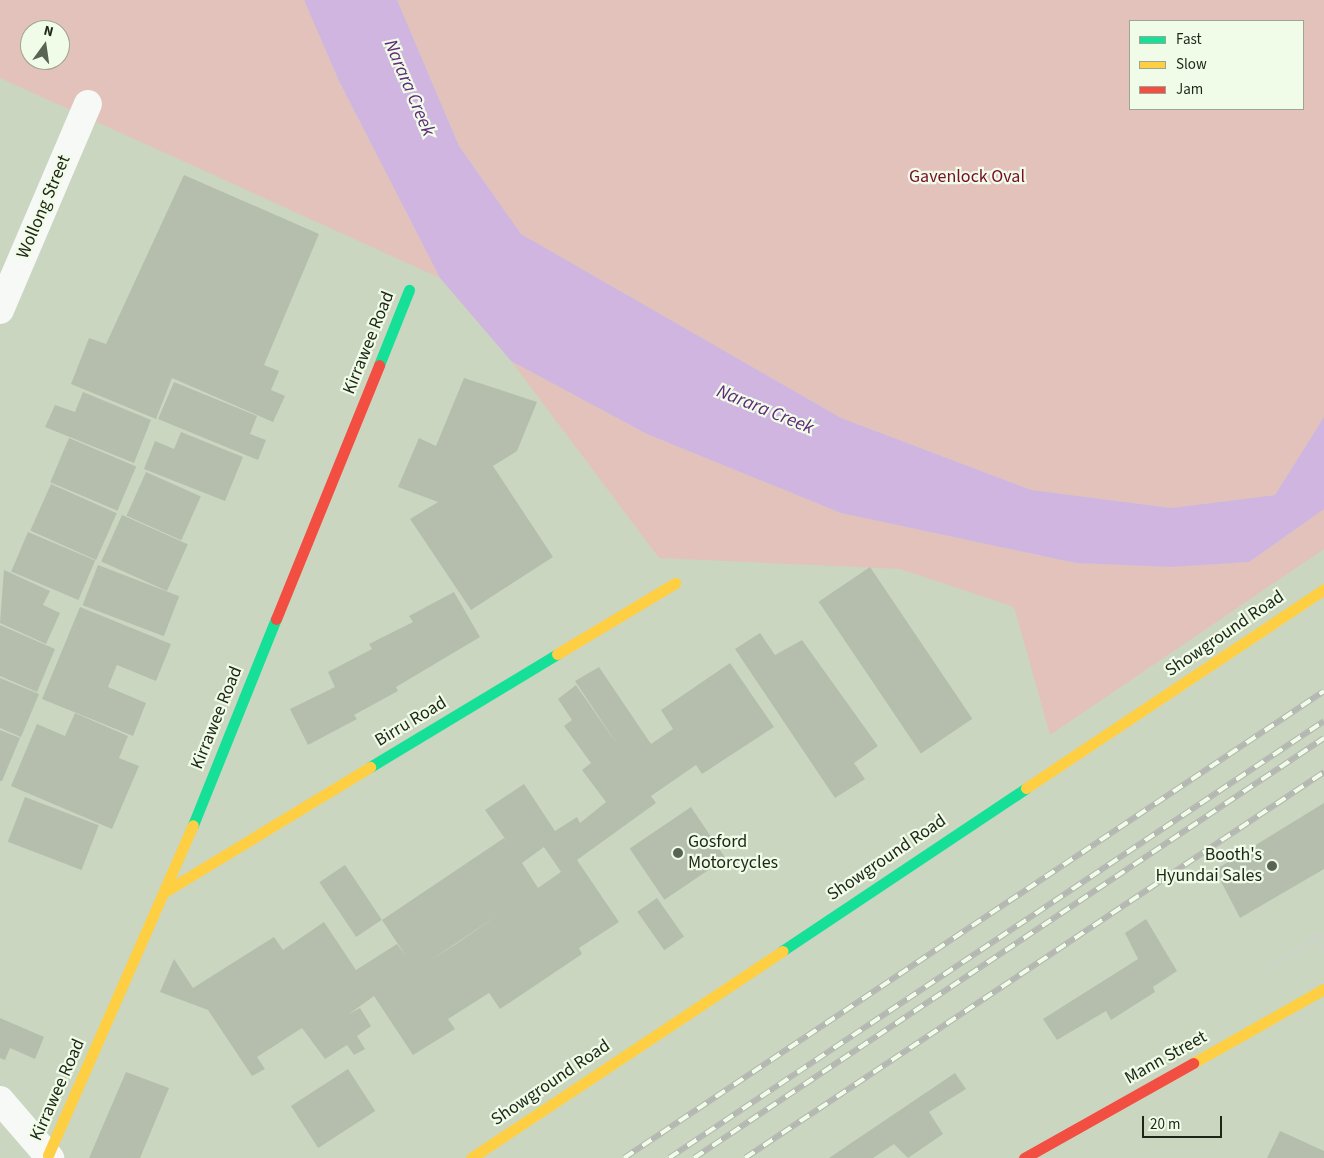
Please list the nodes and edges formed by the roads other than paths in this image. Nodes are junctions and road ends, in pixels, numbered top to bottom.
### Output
1 (88, 104) dead end
2 (409, 290) dead end
3 (0, 310) edge
4 (675, 583) dead end
5 (1324, 589) edge
6 (166, 891) junction
7 (1324, 989) edge
8 (0, 1100) edge
9 (49, 1157) edge
10 (471, 1158) edge
11 (1024, 1158) edge

1 - 3 street, Wollong Street
2 - 6 street, Kirrawee Road
4 - 6 street, Birru Road
5 - 10 street, Showground Road
6 - 9 street, Kirrawee Road
7 - 11 street, Mann Street
8 - 9 street

